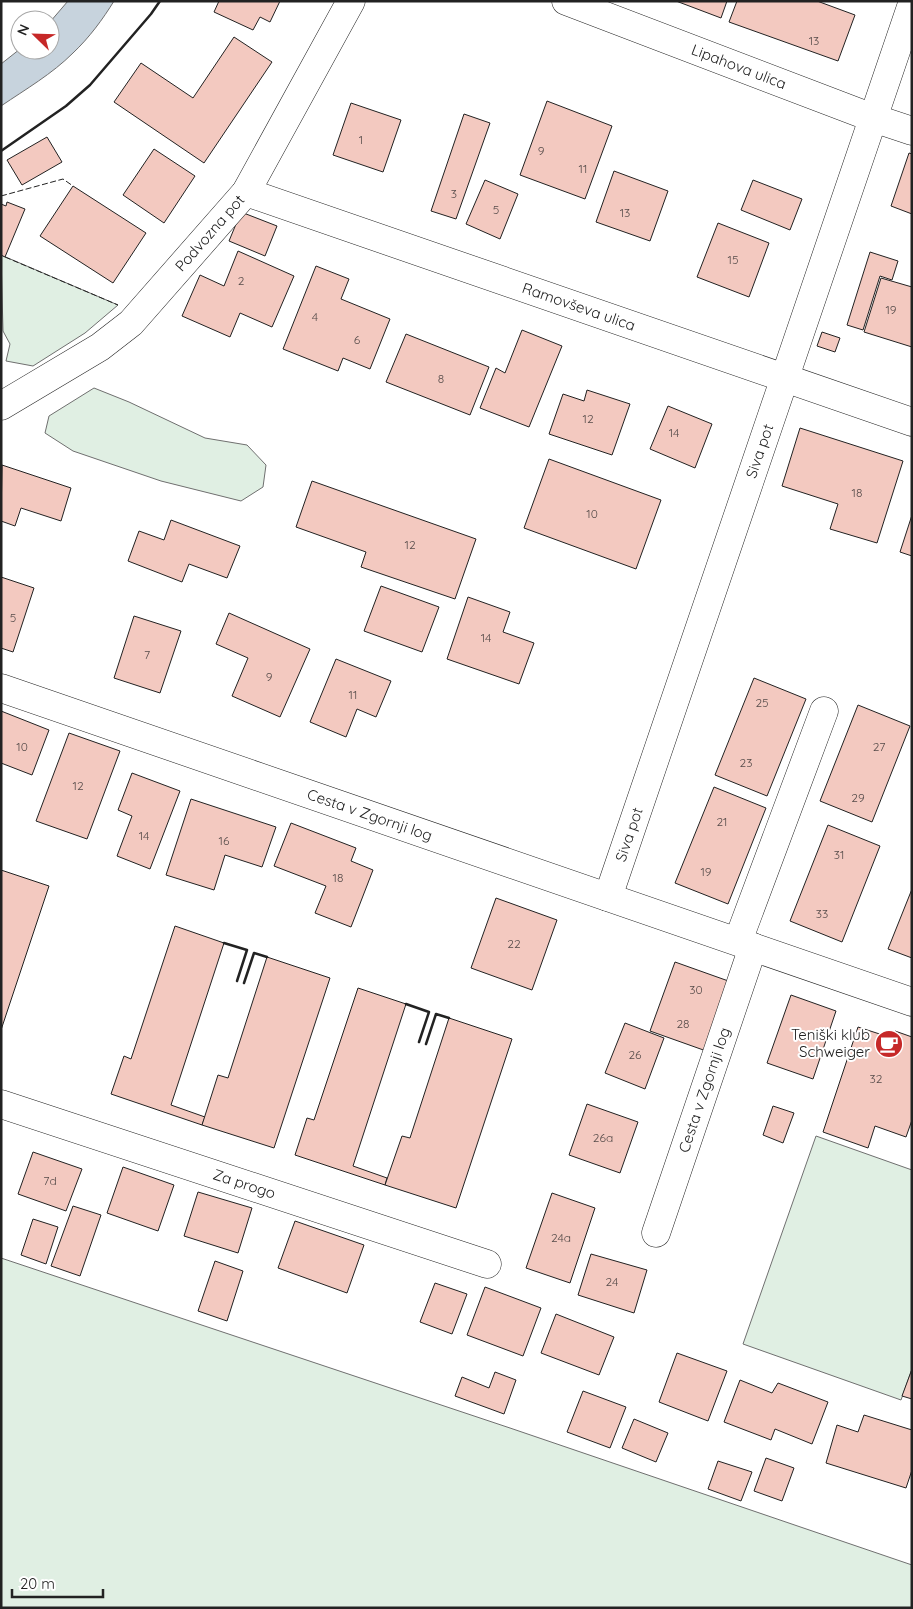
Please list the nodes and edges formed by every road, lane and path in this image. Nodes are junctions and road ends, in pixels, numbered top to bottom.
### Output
1 (351, 1) edge
2 (566, 1) edge
3 (912, 4) edge
4 (873, 118) junction
5 (912, 131) edge
6 (246, 192) junction
7 (784, 378) junction
8 (1, 406) edge
9 (912, 422) edge
10 (1, 688) edge
11 (824, 711) dead end
12 (608, 897) junction
13 (746, 944) junction
14 (912, 1002) edge
15 (1, 1104) edge
16 (656, 1233) dead end
17 (487, 1264) dead end

1 - 6 street, Podvozna pot
2 - 4 street, Lipahova ulica
3 - 4 street, Siva pot
4 - 5 street, Lipahova ulica
4 - 7 street, Siva pot
6 - 7 street, Ramovševa ulica
6 - 8 street, Podvozna pot
7 - 9 street, Ramovševa ulica
7 - 12 street, Siva pot
10 - 12 street, Cesta v Zgornji log
11 - 13 street, Cesta v Zgornji log
12 - 13 street, Cesta v Zgornji log
13 - 14 street, Cesta v Zgornji log
13 - 16 street, Cesta v Zgornji log
15 - 17 street, Za progo

